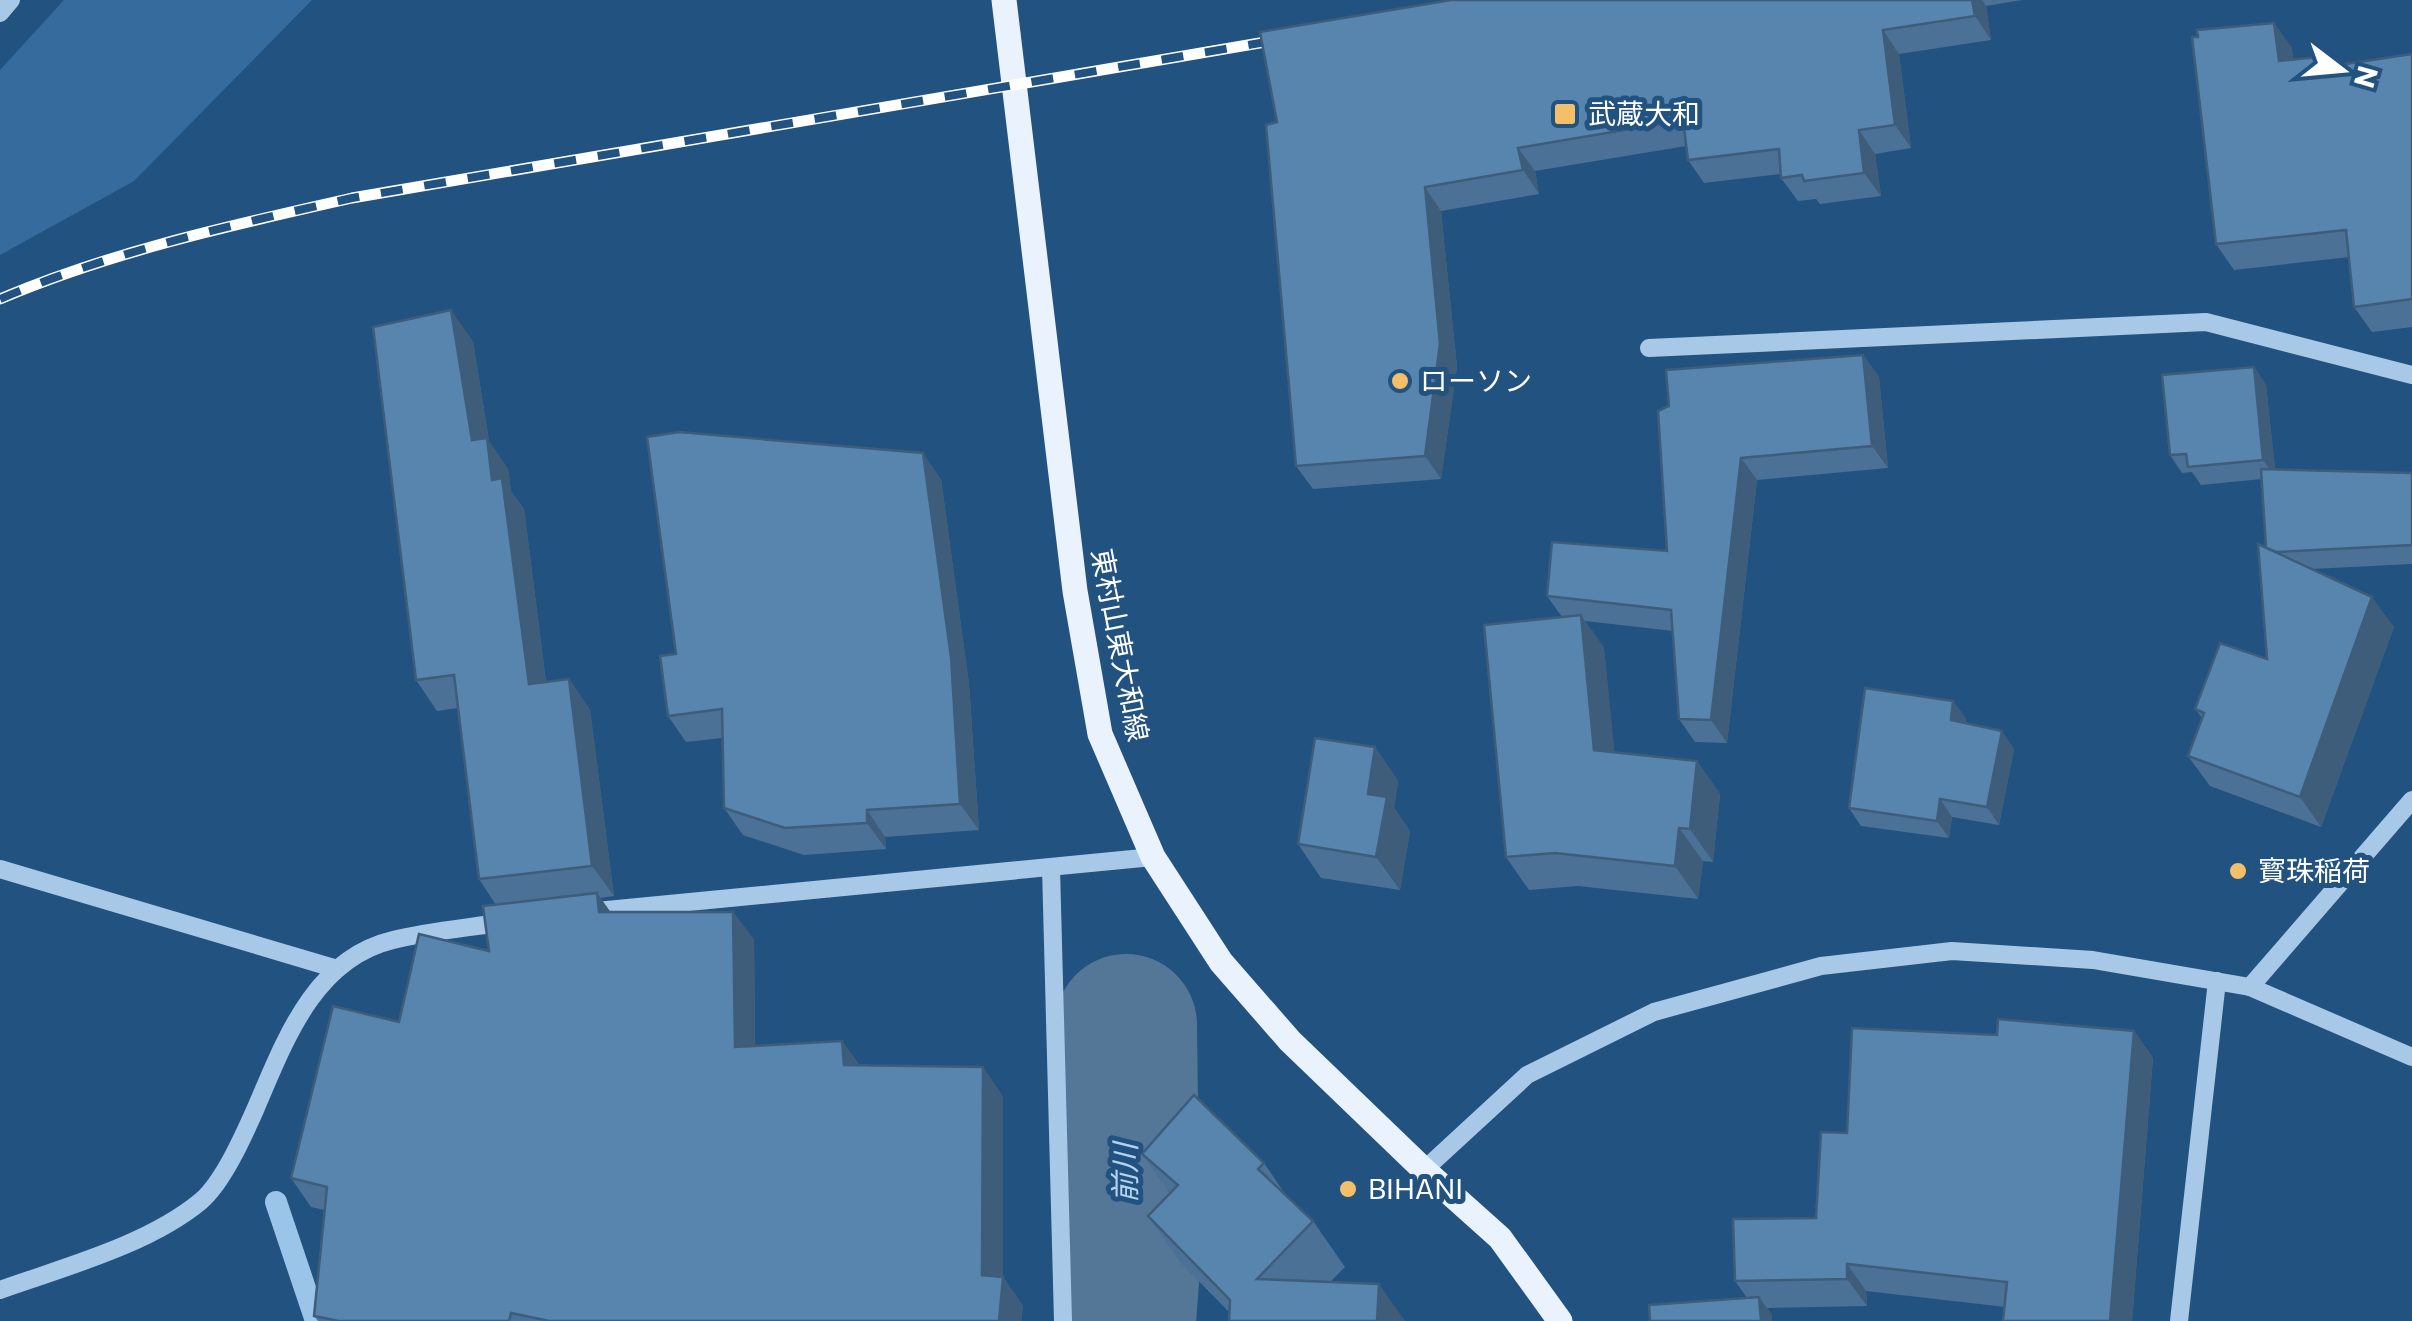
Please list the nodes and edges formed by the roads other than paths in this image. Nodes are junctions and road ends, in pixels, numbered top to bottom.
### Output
1 (11, 0) edge
2 (1004, 0) edge
3 (0, 13) edge
4 (1649, 348) dead end
5 (2412, 376) edge
6 (2412, 800) edge
7 (1152, 857) junction
8 (1051, 868) junction
9 (0, 869) edge
10 (571, 913) edge
11 (516, 920) edge
12 (338, 969) junction
13 (2217, 981) junction
14 (2250, 987) junction
15 (2412, 1057) edge
16 (1424, 1170) junction
17 (0, 1290) edge
18 (1063, 1321) edge
19 (1560, 1321) edge
20 (2178, 1321) edge

1 - 3 street
2 - 7 main road, 東村山東大和線
4 - 5 street
6 - 14 street
7 - 8 street
7 - 16 main road, 東村山東大和線
8 - 10 street
8 - 18 street
9 - 12 street
11 - 12 street
12 - 17 street
13 - 14 street
13 - 16 street
13 - 20 street
14 - 15 street
16 - 19 main road, 東村山東大和線

